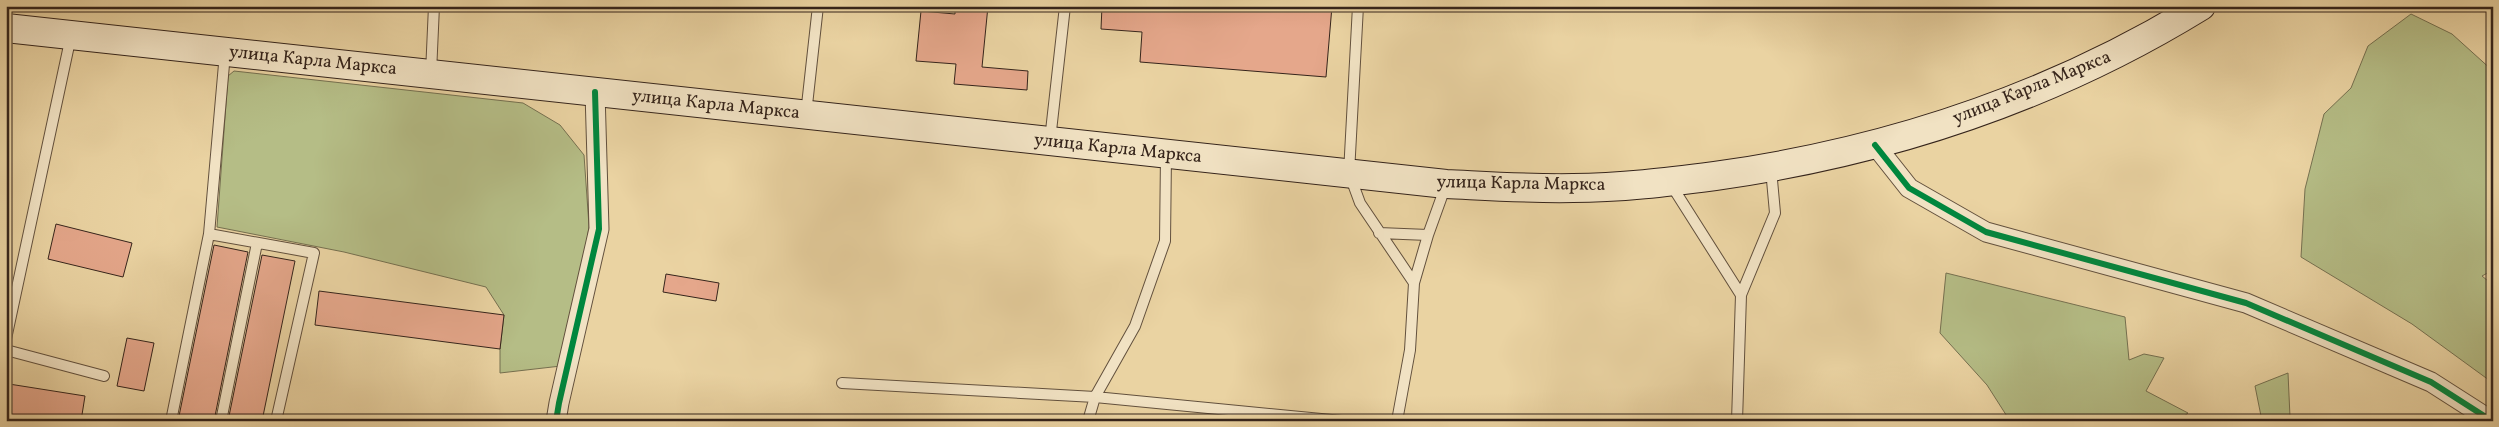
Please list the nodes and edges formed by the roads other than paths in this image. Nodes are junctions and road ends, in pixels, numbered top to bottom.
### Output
1 (434, 6) edge
2 (818, 6) edge
3 (1065, 6) edge
4 (1358, 6) edge
5 (2201, 6) edge
6 (6, 28) edge
7 (71, 35) junction
8 (225, 52) junction
9 (431, 74) junction
10 (595, 92) junction
11 (806, 115) junction
12 (1050, 141) junction
13 (1875, 145) junction
14 (1166, 154) junction
15 (1771, 168) junction
16 (1349, 173) junction
17 (1669, 182) junction
18 (1446, 184) junction
19 (1379, 233) junction
20 (209, 234) junction
21 (1428, 235) junction
22 (257, 243) junction
23 (1414, 283) junction
24 (1741, 295) junction
25 (6, 339) edge
26 (6, 350) edge
27 (104, 376) dead end
28 (842, 383) dead end
29 (1095, 397) junction
30 (279, 420) edge
31 (171, 421) edge
32 (221, 421) edge
33 (556, 421) edge
34 (1088, 421) edge
35 (1342, 421) edge
36 (1397, 421) edge
37 (1737, 421) edge
38 (2492, 421) edge

1 - 9 lane
2 - 11 lane
3 - 12 lane
4 - 16 lane
5 - 13 main road, улица Карла Маркса
6 - 7 main road, улица Карла Маркса
7 - 8 main road, улица Карла Маркса
7 - 25 lane
8 - 9 main road, улица Карла Маркса
8 - 20 lane
9 - 10 main road, улица Карла Маркса
10 - 11 main road, улица Карла Маркса
10 - 33 street
11 - 12 main road, улица Карла Маркса
12 - 14 main road, улица Карла Маркса
13 - 15 main road, улица Карла Маркса
13 - 38 street
14 - 16 main road, улица Карла Маркса
14 - 29 lane
15 - 17 main road, улица Карла Маркса
15 - 24 lane
16 - 18 main road, улица Карла Маркса
16 - 19 lane
17 - 18 main road, улица Карла Маркса
17 - 24 lane
18 - 21 lane
19 - 21 lane
19 - 23 lane
20 - 22 lane
20 - 31 lane
21 - 23 lane
22 - 30 lane
22 - 32 lane
23 - 36 lane
24 - 37 lane
26 - 27 lane
28 - 29 lane
29 - 34 lane
29 - 35 lane

